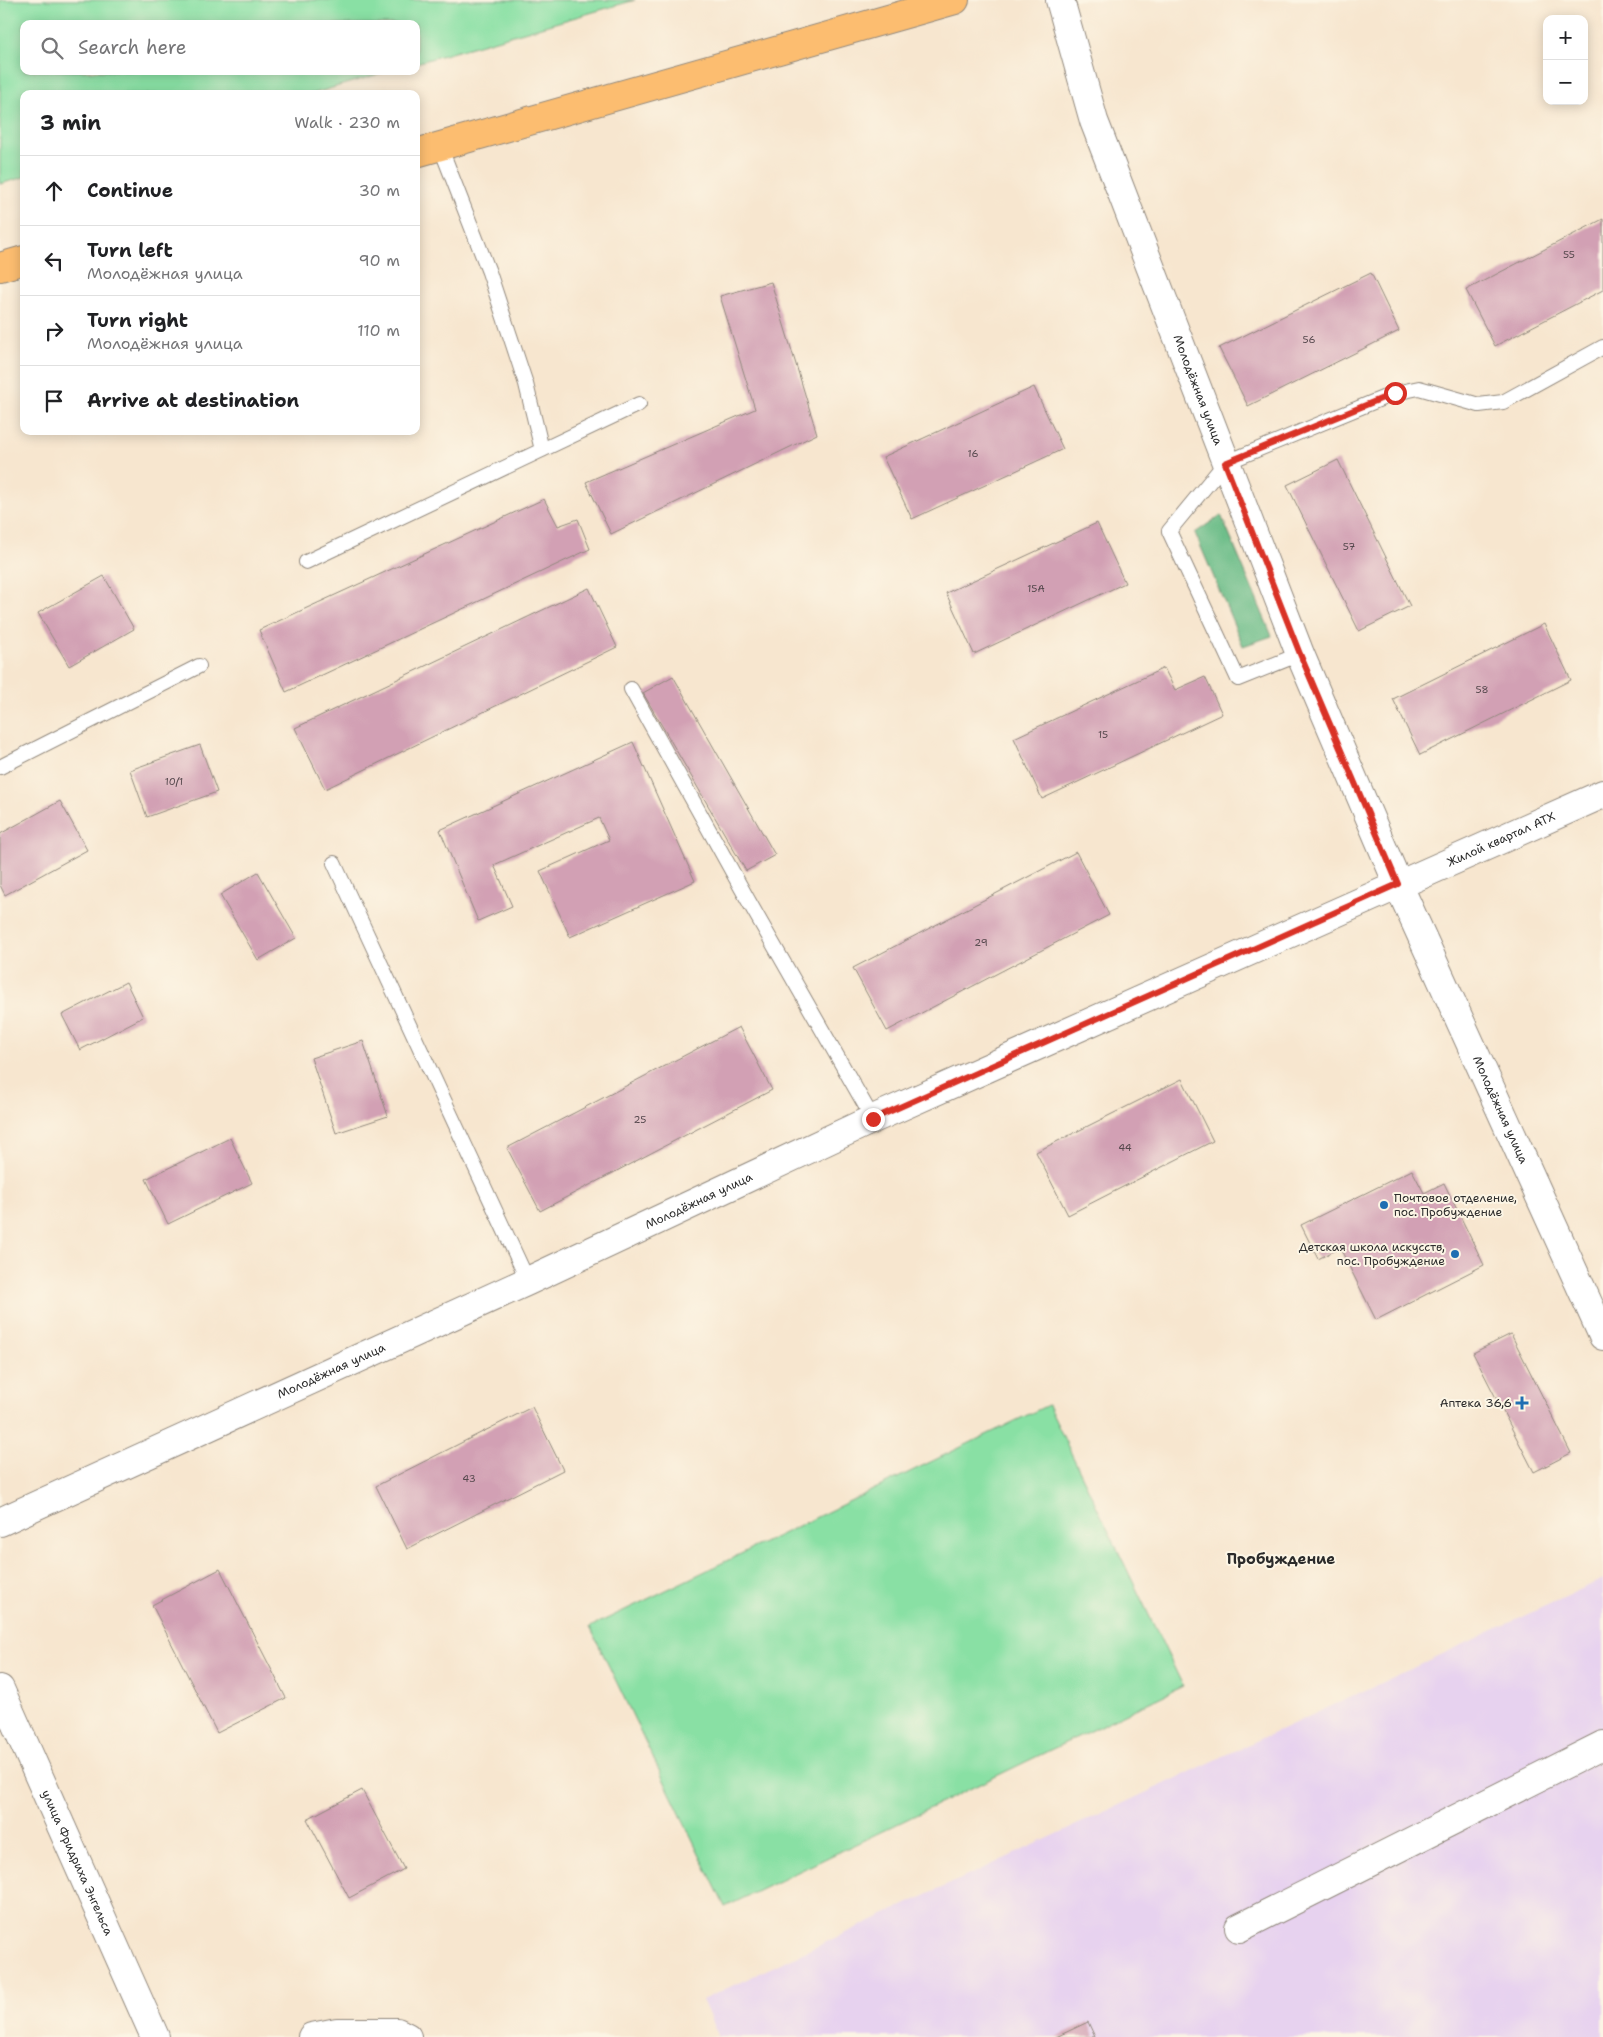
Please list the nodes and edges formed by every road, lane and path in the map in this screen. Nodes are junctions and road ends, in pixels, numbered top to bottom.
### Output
1 (955, 0) edge
2 (1060, 0) edge
3 (428, 150) edge
4 (20, 261) edge
5 (0, 267) edge
6 (1603, 347) edge
7 (639, 404) dead end
8 (542, 450) junction
9 (1225, 463) junction
10 (306, 562) dead end
11 (1300, 654) junction
12 (199, 666) dead end
13 (631, 689) dead end
14 (0, 767) edge
15 (1603, 794) edge
16 (334, 863) dead end
17 (1398, 884) junction
18 (873, 1119) junction
19 (528, 1281) junction
20 (1603, 1336) edge
21 (0, 1522) edge
22 (0, 1689) edge
23 (1603, 1745) edge
24 (1239, 1928) dead end
25 (154, 2037) edge
26 (312, 2037) edge
27 (407, 2037) edge

1 - 3 main road
2 - 9 street, Молодёжная улица
3 - 8 lane
4 - 5 main road
6 - 9 lane
7 - 8 lane
8 - 10 lane
9 - 11 street, Молодёжная улица
9 - 11 lane
11 - 17 street, Молодёжная улица
12 - 14 lane
13 - 18 lane
15 - 17 street, Жилой квартал АТХ
16 - 19 lane
17 - 18 street, Молодёжная улица
17 - 20 street, Молодёжная улица
18 - 19 street, Молодёжная улица
19 - 21 street, Молодёжная улица
22 - 25 street, улица Фридриха Энгельса
23 - 24 street
26 - 27 street

